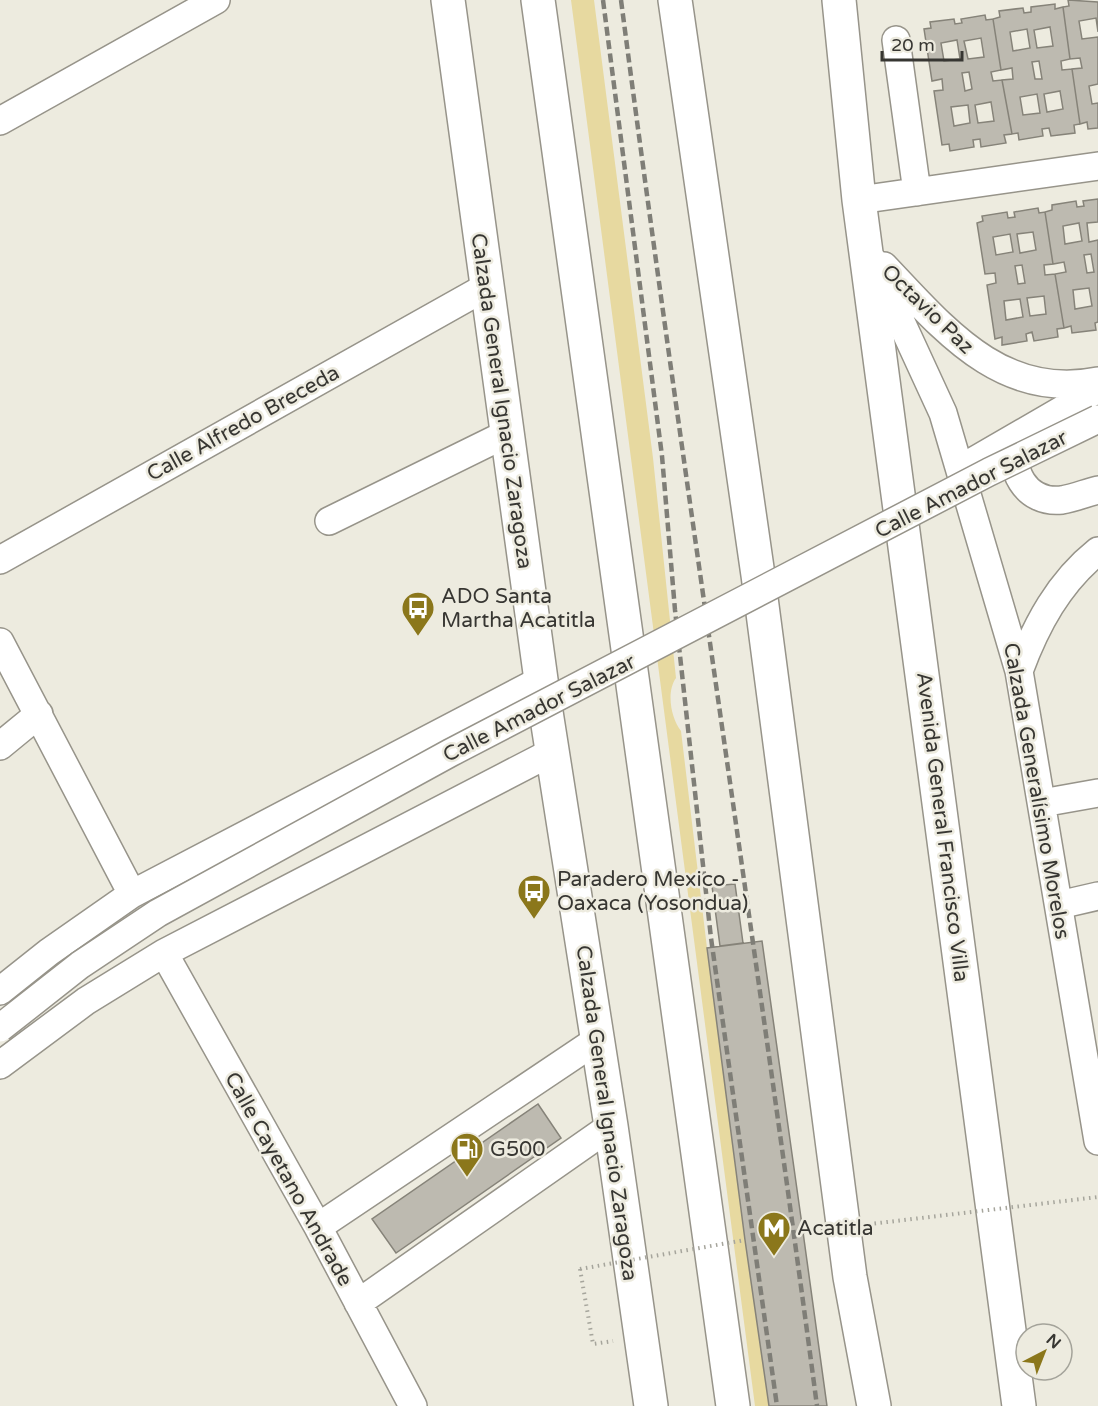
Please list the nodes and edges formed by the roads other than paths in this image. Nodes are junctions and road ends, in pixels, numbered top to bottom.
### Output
1 (216, 0) edge
2 (448, 0) edge
3 (538, 0) edge
4 (675, 0) edge
5 (839, 0) edge
6 (896, 40) dead end
7 (0, 121) edge
8 (1098, 166) edge
9 (917, 192) junction
10 (859, 200) junction
11 (867, 248) junction
12 (486, 287) junction
13 (1098, 381) edge
14 (1098, 389) edge
15 (1098, 419) edge
16 (506, 434) junction
17 (1017, 436) junction
18 (960, 469) junction
19 (1098, 490) edge
20 (329, 521) dead end
21 (1098, 550) edge
22 (0, 560) edge
23 (0, 642) edge
24 (1019, 671) junction
25 (541, 680) junction
26 (39, 714) junction
27 (0, 746) edge
28 (552, 752) junction
29 (1098, 793) edge
30 (1042, 803) junction
31 (132, 894) junction
32 (1098, 896) edge
33 (1059, 905) junction
34 (164, 953) junction
35 (0, 991) edge
36 (0, 1028) edge
37 (1090, 1034) edge
38 (597, 1040) junction
39 (0, 1065) edge
40 (610, 1126) junction
41 (1098, 1142) edge
42 (318, 1227) junction
43 (718, 1301) junction
44 (358, 1303) junction
45 (413, 1406) edge
46 (651, 1406) edge
47 (720, 1406) edge
48 (733, 1406) edge
49 (874, 1406) edge
50 (1019, 1406) edge

1 - 7 street
2 - 12 main road, Calzada General Ignacio Zaragoza
3 - 43 main road
4 - 49 main road
5 - 10 main road
6 - 9 street
8 - 9 street
9 - 10 street
10 - 11 main road
11 - 13 street, Octavio Paz
11 - 18 street, Calzada Generalísimo Morelos
11 - 50 main road, Avenida General Francisco Villa
12 - 16 main road, Calzada General Ignacio Zaragoza
12 - 22 street, Calle Alfredo Breceda
14 - 17 street
15 - 36 street, Calle Amador Salazar, bridge
16 - 20 street
16 - 25 main road, Calzada General Ignacio Zaragoza
17 - 18 street
17 - 19 street
18 - 24 street, Calzada Generalísimo Morelos
21 - 24 street
23 - 26 street
24 - 30 street, Calzada Generalísimo Morelos
25 - 28 main road, Calzada General Ignacio Zaragoza
25 - 31 street, Calle Amador Salazar
26 - 27 street
26 - 31 street
28 - 34 street
28 - 38 main road, Calzada General Ignacio Zaragoza
29 - 30 street
30 - 33 street, Calzada Generalísimo Morelos
31 - 35 street, Calle Amador Salazar
32 - 33 street
33 - 37 street, Calzada Generalísimo Morelos
34 - 39 street
34 - 42 street, Calle Cayetano Andrade
37 - 41 street, Calzada Generalísimo Morelos
38 - 40 main road, Calzada General Ignacio Zaragoza
38 - 42 street
40 - 44 street
40 - 46 main road, Calzada General Ignacio Zaragoza
42 - 44 street, Calle Cayetano Andrade
43 - 47 main road
43 - 48 main road
44 - 45 street, Calle Cayetano Andrade

